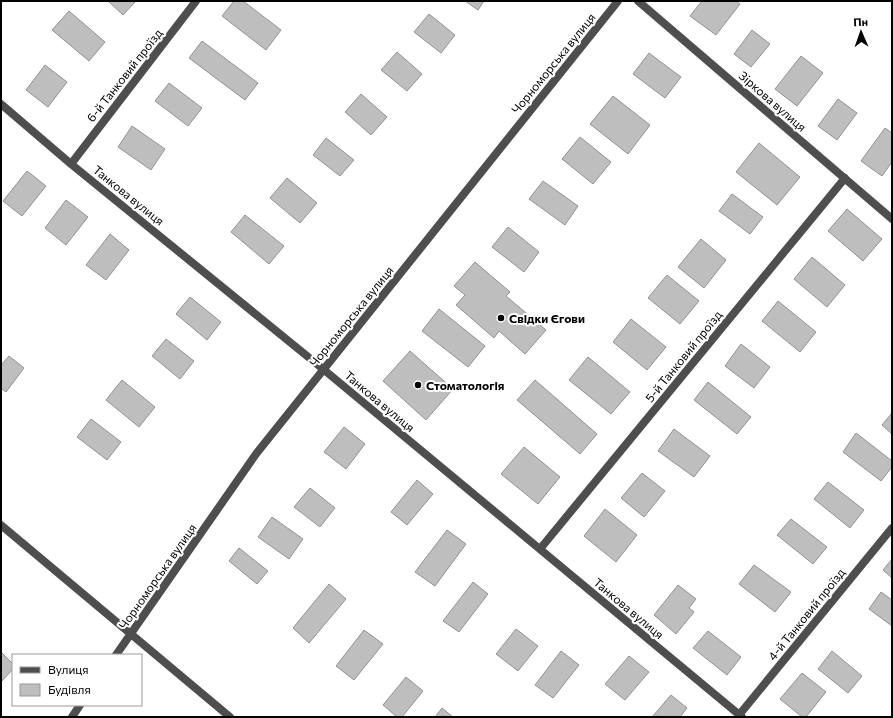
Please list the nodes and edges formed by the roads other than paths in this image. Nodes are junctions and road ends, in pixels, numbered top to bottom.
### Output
1 (196, 1) edge
2 (618, 1) edge
3 (638, 1) edge
4 (1, 104) edge
5 (71, 164) junction
6 (845, 178) junction
7 (892, 219) edge
8 (324, 369) junction
9 (1, 525) edge
10 (892, 528) edge
11 (540, 549) junction
12 (131, 634) junction
13 (117, 654) edge
14 (79, 706) edge
15 (740, 716) edge
16 (72, 717) edge
17 (230, 717) edge

1 - 5 street, 6-й Танковий проїзд
2 - 8 street, Чорноморська вулиця
3 - 6 street, Зіркова вулиця
4 - 5 street, Танкова вулиця
5 - 8 street, Танкова вулиця
6 - 7 street, Зіркова вулиця
6 - 11 street, 5-й Танковий проїзд
8 - 11 street, Танкова вулиця
8 - 12 street, Чорноморська вулиця
9 - 12 street
10 - 15 street, 4-й Танковий проїзд
11 - 15 street, Танкова вулиця
12 - 13 street, Чорноморська вулиця
12 - 17 street
14 - 16 street

